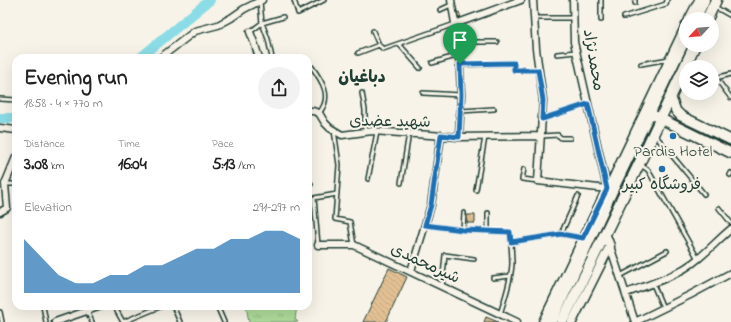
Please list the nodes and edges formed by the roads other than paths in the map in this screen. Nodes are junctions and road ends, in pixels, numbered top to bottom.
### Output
1 (294, 0) edge
2 (324, 0) edge
3 (521, 0) edge
4 (533, 0) edge
5 (573, 0) edge
6 (601, 0) edge
7 (667, 0) edge
8 (698, 0) edge
9 (704, 0) edge
10 (261, 1) edge
11 (451, 2) edge
12 (715, 3) edge
13 (440, 10) dead end
14 (692, 12) edge
15 (698, 12) edge
16 (710, 12) edge
17 (283, 16) dead end
18 (731, 16) edge
19 (624, 17) dead end
20 (534, 18) junction
21 (574, 18) junction
22 (601, 20) dead end
23 (262, 23) junction
24 (455, 24) junction
25 (373, 31) dead end
26 (250, 32) joint
27 (679, 40) edge
28 (458, 42) junction
29 (497, 42) dead end
30 (398, 44) junction
31 (379, 45) junction
32 (679, 48) edge
33 (576, 52) junction
34 (692, 52) edge
35 (358, 53) dead end
36 (165, 54) edge
37 (258, 54) edge
38 (271, 54) edge
39 (557, 54) dead end
40 (459, 55) junction
41 (672, 58) junction
42 (432, 63) dead end
43 (460, 64) junction
44 (641, 64) dead end
45 (420, 68) dead end
46 (312, 70) edge
47 (538, 70) junction
48 (731, 74) edge
49 (719, 77) edge
50 (719, 84) edge
51 (679, 90) edge
52 (362, 93) dead end
53 (423, 93) dead end
54 (673, 93) junction
55 (461, 95) junction
56 (731, 98) edge
57 (0, 99) edge
58 (12, 100) edge
59 (588, 104) junction
60 (494, 109) dead end
61 (312, 111) edge
62 (460, 111) junction
63 (319, 113) junction
64 (649, 113) junction
65 (681, 116) junction
66 (661, 118) junction
67 (542, 119) junction
68 (677, 126) junction
69 (0, 128) edge
70 (12, 130) edge
71 (334, 130) junction
72 (365, 132) junction
73 (377, 132) junction
74 (409, 133) junction
75 (654, 134) junction
76 (441, 135) junction
77 (486, 136) junction
78 (541, 136) junction
79 (459, 137) junction
80 (570, 138) dead end
81 (731, 140) edge
82 (731, 153) edge
83 (639, 164) junction
84 (12, 167) edge
85 (524, 169) dead end
86 (368, 179) dead end
87 (538, 180) junction
88 (401, 183) dead end
89 (5, 184) junction
90 (12, 184) edge
91 (476, 190) dead end
92 (609, 190) junction
93 (337, 194) junction
94 (704, 194) dead end
95 (578, 196) dead end
96 (719, 208) dead end
97 (0, 212) edge
98 (464, 213) dead end
99 (488, 213) dead end
100 (731, 223) edge
101 (425, 225) junction
102 (731, 229) edge
103 (463, 230) junction
104 (488, 231) junction
105 (605, 233) junction
106 (561, 234) junction
107 (583, 238) junction
108 (511, 242) junction
109 (318, 245) joint
110 (354, 245) junction
111 (610, 246) junction
112 (667, 251) dead end
113 (474, 259) dead end
114 (698, 259) junction
115 (411, 271) junction
116 (731, 273) edge
117 (510, 276) junction
118 (620, 276) junction
119 (493, 278) dead end
120 (653, 284) junction
121 (442, 286) junction
122 (626, 293) junction
123 (663, 308) junction
124 (44, 310) edge
125 (82, 310) edge
126 (88, 310) edge
127 (116, 310) edge
128 (153, 310) edge
129 (175, 310) edge
130 (219, 310) edge
131 (0, 312) edge
132 (500, 314) junction
133 (136, 317) junction
134 (2, 322) edge
135 (46, 322) edge
136 (55, 322) edge
137 (92, 322) edge
138 (123, 322) edge
139 (138, 322) edge
140 (180, 322) edge
141 (224, 322) edge
142 (517, 322) edge
143 (543, 322) edge
144 (551, 322) edge
145 (562, 322) edge
146 (572, 322) edge
147 (635, 322) edge

1 - 2 lane
3 - 24 street
4 - 20 street
5 - 21 street, محمدنژاد
6 - 22 lane
7 - 19 lane
8 - 14 street
9 - 15 main road
10 - 23 lane
10 - 36 street
11 - 13 lane
11 - 24 street
12 - 16 main road
12 - 18 lane
17 - 23 lane
20 - 21 lane
20 - 47 street
21 - 33 street, محمدنژاد
23 - 26 lane
23 - 38 lane
24 - 28 street
24 - 30 lane
25 - 31 lane
26 - 37 street
27 - 41 street
28 - 29 lane
28 - 40 street
30 - 31 lane
30 - 45 lane
31 - 35 lane
32 - 41 main road
33 - 39 lane
33 - 59 street, محمدنژاد
34 - 54 main road
40 - 42 lane
40 - 43 street
41 - 44 lane
41 - 64 main road
41 - 92 street
43 - 47 lane
43 - 55 street
46 - 63 lane
47 - 67 street
48 - 49 lane
50 - 56 lane
51 - 54 lane
52 - 72 lane
53 - 55 lane
54 - 65 main road
54 - 66 main road
55 - 62 street
57 - 58 lane
59 - 67 lane
59 - 92 street, محمدنژاد
60 - 62 lane
61 - 63 street
62 - 79 street
63 - 71 street, شهید عضدی
64 - 66 main road
64 - 92 main road
65 - 68 main road
65 - 81 main road
66 - 68 main road
66 - 75 main road
67 - 78 street
68 - 82 main road
69 - 70 street
71 - 72 street, شهید عضدی
71 - 93 lane
72 - 73 street, شهید عضدی
73 - 74 street, شهید عضدی
73 - 86 lane
74 - 76 street, شهید عضدی
74 - 88 lane
75 - 83 main road
75 - 94 lane
76 - 79 street, شهید عضدی
76 - 101 street
77 - 78 street, شهید عضدی
77 - 79 street, شهید عضدی
77 - 91 lane
78 - 80 lane
78 - 87 street
83 - 105 main road
83 - 114 lane
84 - 89 street
85 - 87 lane
87 - 92 street
89 - 90 lane
89 - 97 street
92 - 107 street
92 - 144 main road
93 - 109 lane
93 - 110 lane
95 - 106 lane
96 - 100 lane
98 - 103 lane
99 - 104 lane
101 - 103 lane
101 - 115 street
102 - 114 street
103 - 104 lane
104 - 108 lane
105 - 111 street
105 - 145 main road
106 - 107 lane
106 - 108 lane
107 - 143 street
108 - 117 lane
109 - 110 street, شیرمحمدی
110 - 115 street, شیرمحمدی
111 - 118 street
111 - 146 street
112 - 118 lane
113 - 121 lane
114 - 120 street
115 - 121 street, شیرمحمدی
116 - 123 street
117 - 119 lane
117 - 132 lane
118 - 122 street
120 - 122 street
120 - 123 lane
121 - 132 street, شیرمحمدی
122 - 147 street
123 - 147 street
124 - 135 lane
125 - 136 street
126 - 137 lane
127 - 138 lane
128 - 133 lane
129 - 140 lane
130 - 141 lane
131 - 134 lane
132 - 142 street, شیرمحمدی
133 - 138 lane
133 - 139 lane

